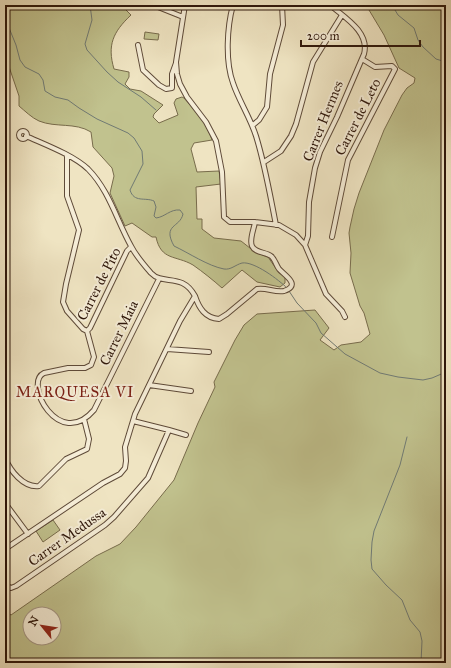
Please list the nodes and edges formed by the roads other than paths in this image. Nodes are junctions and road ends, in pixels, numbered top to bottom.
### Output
1 (153, 5) edge
2 (185, 5) edge
3 (233, 5) edge
4 (282, 5) edge
5 (330, 5) edge
6 (342, 15) junction
7 (183, 17) junction
8 (138, 45) dead end
9 (362, 59) junction
10 (176, 62) junction
11 (253, 125) junction
12 (26, 136) dead end
13 (67, 156) junction
14 (264, 162) junction
15 (255, 222) junction
16 (276, 225) junction
17 (332, 237) dead end
18 (305, 245) junction
19 (131, 247) junction
20 (159, 278) junction
21 (195, 296) junction
22 (345, 317) dead end
23 (87, 331) junction
24 (167, 349) junction
25 (209, 352) dead end
26 (149, 385) junction
27 (191, 391) dead end
28 (84, 419) junction
29 (133, 421) junction
30 (168, 430) junction
31 (186, 435) dead end
32 (5, 458) edge
33 (5, 503) edge
34 (28, 534) junction
35 (5, 549) edge
36 (5, 585) edge

1 - 7 street
2 - 7 street
3 - 11 street
4 - 11 street
5 - 6 street, Carrer Hermes
6 - 9 street, Carrer Hermes
6 - 14 street
7 - 10 street
8 - 10 street
9 - 17 street, Carrer de Leto
9 - 18 street, Carrer Hermes
10 - 15 street
11 - 14 street
12 - 13 street
13 - 19 street
13 - 23 street
14 - 16 street
15 - 16 street
15 - 21 street
16 - 18 street
18 - 22 street
19 - 20 street
19 - 23 street, Carrer de Pito
20 - 21 street
20 - 28 street, Carrer Maia
21 - 24 street, Carrer Medussa
23 - 28 street, Carrer de Pito
24 - 25 street
24 - 26 street, Carrer Medussa
26 - 27 street
26 - 29 street, Carrer Medussa
28 - 32 street
29 - 30 street
29 - 34 street, Carrer Medussa
30 - 31 street
30 - 36 street, Carrer Medussa
33 - 34 street, Carrer Medussa
34 - 35 street, Carrer Medussa

